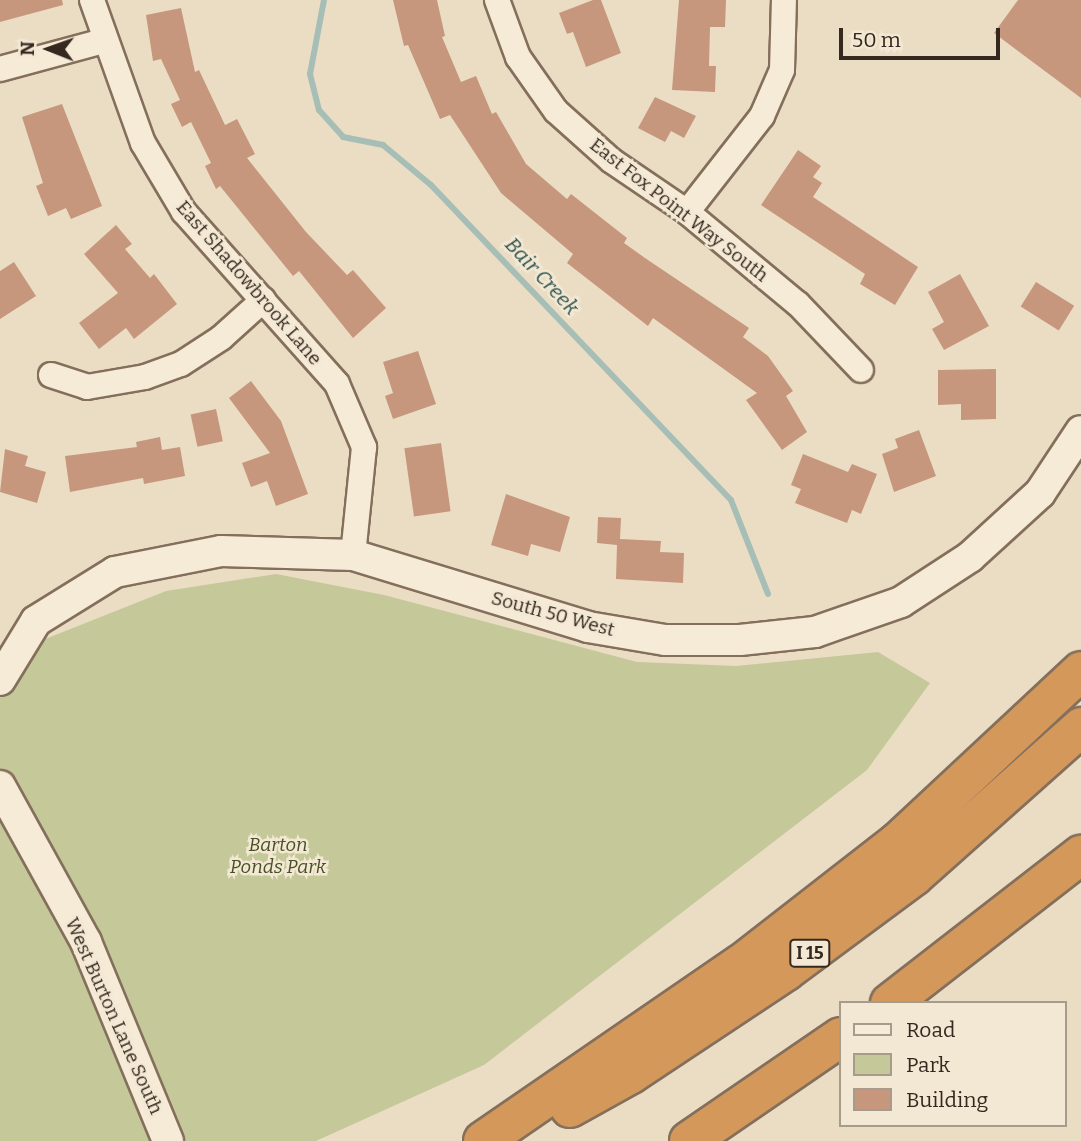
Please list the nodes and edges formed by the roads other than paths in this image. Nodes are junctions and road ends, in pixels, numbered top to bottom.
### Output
1 (92, 0) edge
2 (497, 0) edge
3 (784, 0) edge
4 (103, 41) junction
5 (0, 69) edge
6 (687, 212) junction
7 (262, 300) junction
8 (861, 370) dead end
9 (51, 375) dead end
10 (1081, 431) edge
11 (353, 555) junction
12 (10, 647) edge
13 (1081, 671) edge
14 (0, 680) edge
15 (1081, 727) edge
16 (0, 786) edge
17 (8, 813) edge
18 (1081, 855) edge
19 (1081, 868) edge
20 (955, 956) junction
21 (893, 1001) edge
22 (839, 1038) edge
23 (168, 1141) edge
24 (482, 1141) edge
25 (512, 1141) edge
26 (689, 1141) edge

1 - 4 street, East Shadowbrook Lane
2 - 6 street, East Fox Point Way South
3 - 6 street
4 - 5 street
4 - 7 street, East Shadowbrook Lane
6 - 8 street, East Fox Point Way South
7 - 9 street
7 - 11 street, East Shadowbrook Lane
10 - 11 street, South 50 West
11 - 12 street, South 50 West
12 - 14 street, South 50 West
13 - 24 highway
15 - 25 highway, I 15
16 - 17 street, West Burton Lane South
17 - 23 street, West Burton Lane South
18 - 20 highway
19 - 20 highway
20 - 21 highway
22 - 26 highway

